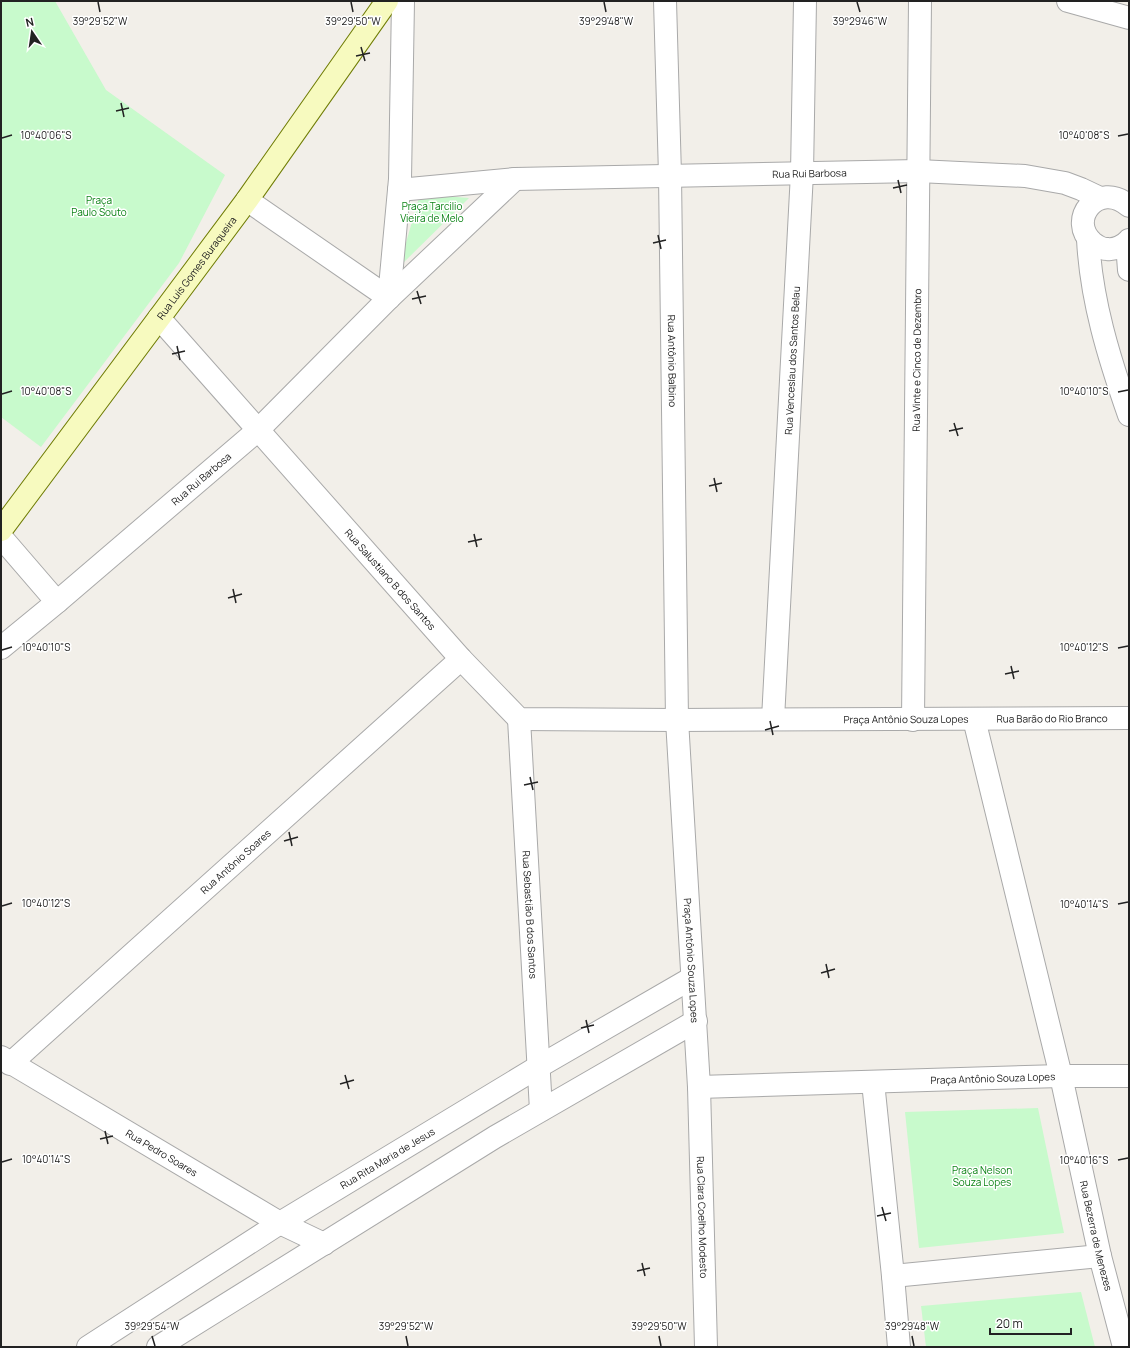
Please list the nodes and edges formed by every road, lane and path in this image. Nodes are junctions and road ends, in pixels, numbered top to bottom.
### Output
1 (387, 1) edge
2 (403, 1) edge
3 (665, 1) edge
4 (805, 1) edge
5 (920, 1) edge
6 (1068, 1) edge
7 (1129, 18) edge
8 (918, 171) junction
9 (802, 173) junction
10 (670, 175) junction
11 (515, 178) junction
12 (399, 190) junction
13 (1100, 198) junction
14 (247, 200) junction
15 (1129, 206) edge
16 (1088, 239) junction
17 (1128, 241) edge
18 (1129, 270) edge
19 (389, 298) junction
20 (159, 318) junction
21 (1129, 413) edge
22 (258, 430) junction
23 (1, 530) edge
24 (1, 537) edge
25 (57, 602) junction
26 (1, 648) edge
27 (461, 659) junction
28 (1129, 718) edge
29 (519, 719) junction
30 (773, 719) junction
31 (974, 719) junction
32 (677, 720) junction
33 (913, 720) junction
34 (692, 978) junction
35 (696, 1021) junction
36 (6, 1060) edge
37 (538, 1067) junction
38 (1061, 1076) junction
39 (1129, 1076) edge
40 (873, 1082) junction
41 (699, 1087) junction
42 (541, 1110) junction
43 (280, 1223) junction
44 (324, 1244) junction
45 (1100, 1256) junction
46 (893, 1276) junction
47 (88, 1347) edge
48 (158, 1347) edge
49 (706, 1347) edge
50 (899, 1347) edge
51 (1124, 1347) edge

1 - 14 main road, Rua Luís Gomes Buraqueira
2 - 12 street
3 - 10 street, Rua Antônio Balbino
4 - 9 street, Rua Venceslau dos Santos Belau
5 - 8 street, Rua Vinte e Cinco de Dezembro
6 - 7 street
8 - 9 street, Rua Rui Barbosa
8 - 13 street, Rua Rui Barbosa
8 - 33 street, Rua Vinte e Cinco de Dezembro
9 - 10 street, Rua Rui Barbosa
9 - 30 street, Rua Venceslau dos Santos Belau
10 - 11 street, Rua Rui Barbosa
10 - 32 street, Rua Antônio Balbino
11 - 12 street
11 - 19 street
12 - 19 street
13 - 15 street
13 - 16 street
14 - 19 street
14 - 20 main road, Rua Luís Gomes Buraqueira
16 - 17 street
16 - 21 street
17 - 18 street
19 - 22 street, Rua Rui Barbosa
20 - 22 street, Rua Salustiano B dos Santos
20 - 23 main road, Rua Luís Gomes Buraqueira
22 - 25 street, Rua Rui Barbosa
22 - 27 street, Rua Salustiano B dos Santos
24 - 25 street
25 - 26 street, Rua Rui Barbosa
27 - 29 street, Rua Salustiano B dos Santos
27 - 36 street, Rua Antônio Soares
28 - 31 street, Rua Barão do Rio Branco
29 - 32 street
29 - 37 street, Rua Sebastião B dos Santos
30 - 32 street, Praça Antônio Souza Lopes
30 - 33 street, Praça Antônio Souza Lopes
31 - 33 street, Praça Antônio Souza Lopes
31 - 38 street, Praça Antônio Souza Lopes
32 - 34 street, Praça Antônio Souza Lopes
34 - 35 street, Praça Antônio Souza Lopes
34 - 37 street, Rua Rita Maria de Jesus
35 - 41 street, Praça Antônio Souza Lopes
35 - 42 street
36 - 43 street, Rua Pedro Soares
37 - 42 street, Rua Sebastião B dos Santos
37 - 43 street, Rua Rita Maria de Jesus
38 - 39 street
38 - 40 street, Praça Antônio Souza Lopes
38 - 45 street, Rua Bezerra de Menezes
40 - 41 street, Praça Antônio Souza Lopes
40 - 46 street
41 - 49 street, Rua Clara Coelho Modesto
42 - 44 street
43 - 44 street, Rua Pedro Soares
43 - 47 street, Rua Rita Maria de Jesus
44 - 48 street
45 - 46 street
45 - 51 street, Rua Bezerra de Menezes
46 - 50 street

